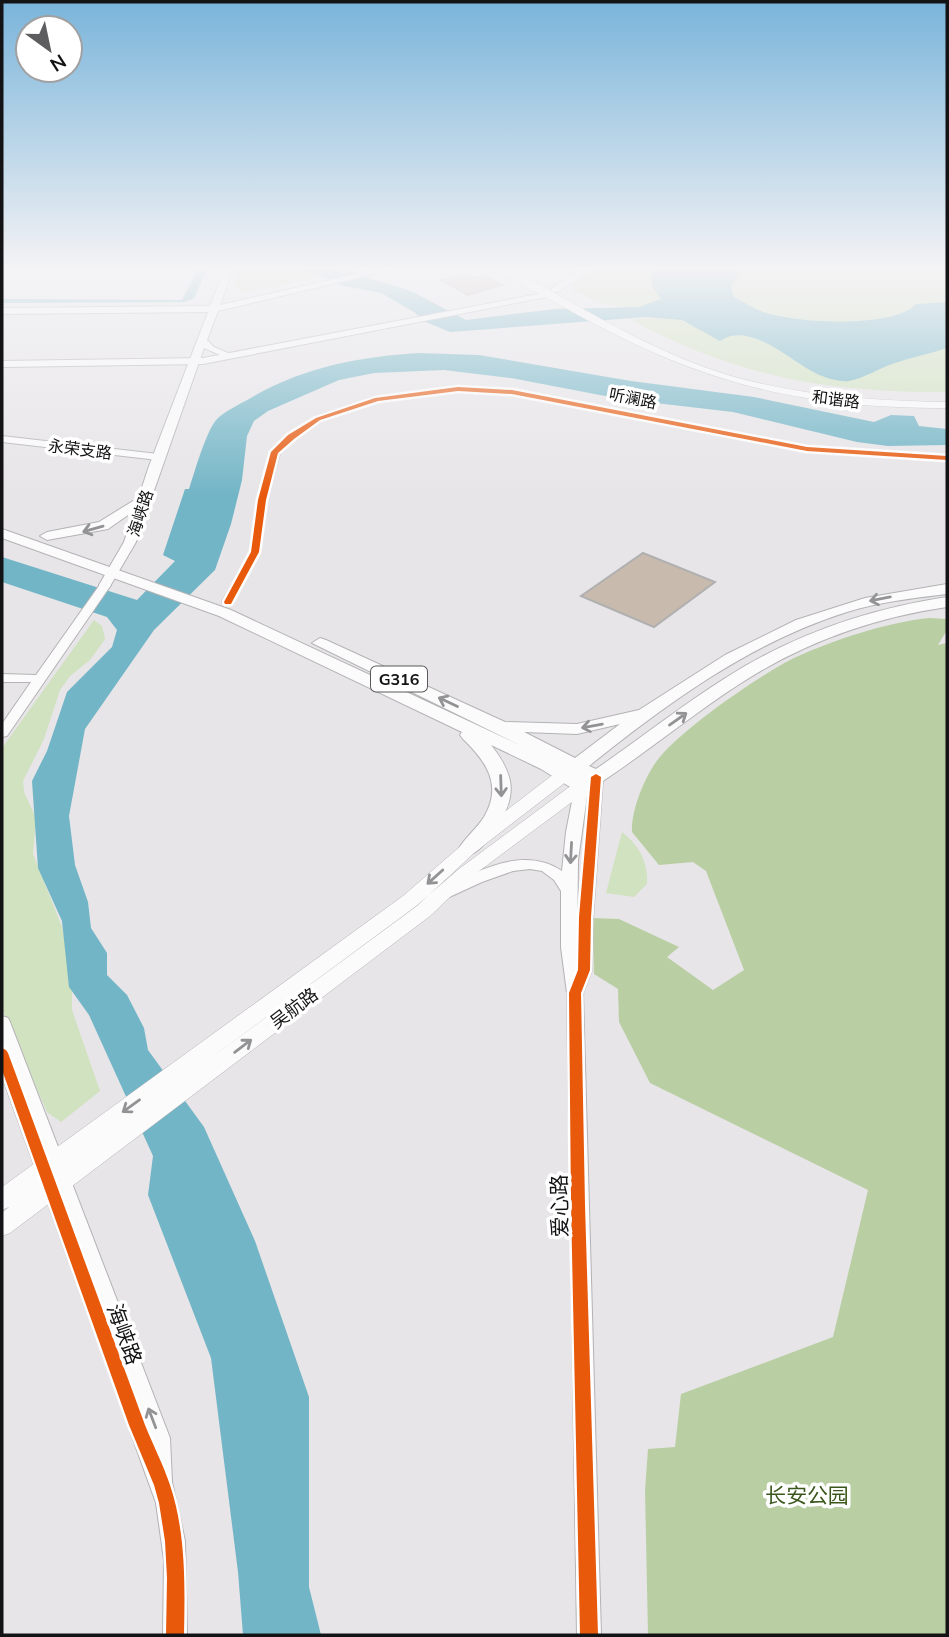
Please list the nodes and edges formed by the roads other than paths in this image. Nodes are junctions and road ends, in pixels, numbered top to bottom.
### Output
1 (197, 343) edge
2 (200, 343) edge
3 (205, 343) edge
4 (294, 343) edge
5 (644, 343) edge
6 (657, 343) edge
7 (230, 356) junction
8 (190, 362) junction
9 (2, 364) edge
10 (947, 402) edge
11 (2, 439) edge
12 (154, 457) junction
13 (947, 458) edge
14 (133, 505) junction
15 (2, 523) edge
16 (2, 533) edge
17 (47, 536) junction
18 (113, 565) junction
19 (102, 584) joint
20 (947, 589) edge
21 (192, 595) junction
22 (228, 602) junction
23 (947, 602) edge
24 (2, 678) edge
25 (36, 678) junction
26 (657, 708) junction
27 (446, 717) junction
28 (485, 719) junction
29 (2, 722) edge
30 (2, 733) edge
31 (618, 734) junction
32 (642, 745) junction
33 (571, 770) junction
34 (589, 782) junction
35 (511, 826) junction
36 (469, 848) junction
37 (570, 894) junction
38 (441, 896) junction
39 (575, 993) junction
40 (2, 1022) edge
41 (2, 1053) edge
42 (183, 1079) junction
43 (52, 1176) junction
44 (2, 1200) edge
45 (2, 1226) edge
46 (175, 1635) edge
47 (589, 1635) edge

1 - 8 main road, 海峡路
2 - 8 main road, 海峡路
3 - 7 main road
4 - 7 street
5 - 10 main road, 和谐路
6 - 10 main road, 和谐路
7 - 8 street
8 - 9 street
8 - 12 main road, 海峡路
11 - 12 street, 永荣支路
12 - 14 main road, 海峡路
12 - 18 main road, 海峡路
13 - 22 street, 听澜路
14 -> 17 highway
14 - 18 main road, 海峡路
15 - 17 highway, G316
16 - 18 highway, G316
17 - 18 highway, G316
18 - 19 main road, 海峡路
18 - 21 highway, G316
19 - 25 street, 海峡路
20 -> 26 highway
21 - 22 highway, G316
21 - 27 highway, G316
28 -> 22 highway, G316
32 -> 23 highway
24 - 25 street
25 - 29 street, 海峡路
25 - 30 street, 海峡路
26 -> 28 highway
26 - 31 highway
27 - 33 highway, G316
27 -> 36 highway
28 - 33 highway, G316
31 - 32 highway
31 - 33 highway
32 - 34 highway
33 - 34 highway, G316
33 - 35 main road, 吴航路
34 - 35 main road, 吴航路
34 -> 37 street
34 - 39 street, 爱心路
35 - 36 main road, 吴航路
35 - 38 main road, 吴航路
36 -> 42 main road, 吴航路
37 - 38 street
37 - 39 street
42 -> 38 main road, 吴航路
39 - 47 street, 爱心路
40 - 43 street, 海峡路
41 - 43 street, 海峡路
42 - 43 main road, 吴航路
43 - 44 main road, 吴航路
43 - 45 main road, 吴航路
43 - 46 street, 海峡路

